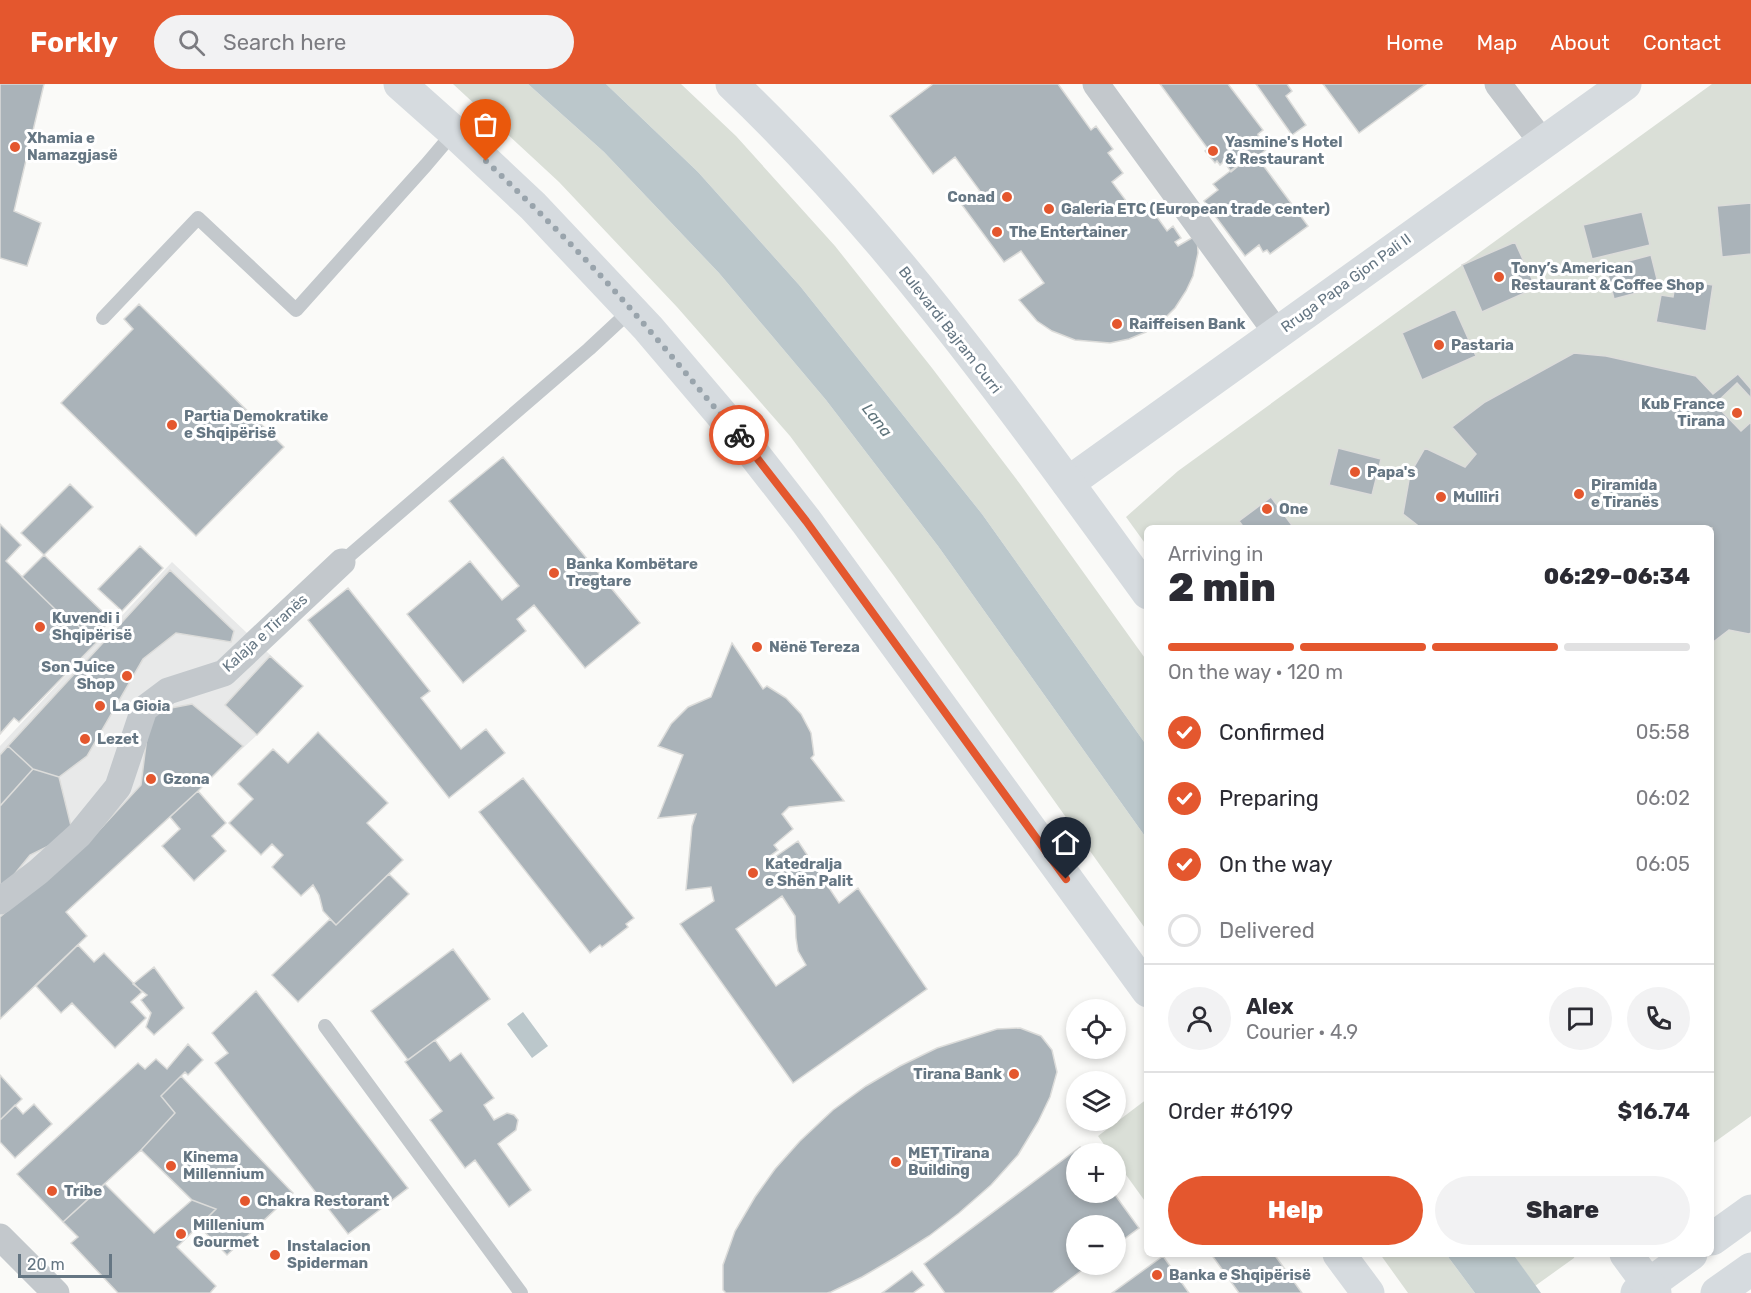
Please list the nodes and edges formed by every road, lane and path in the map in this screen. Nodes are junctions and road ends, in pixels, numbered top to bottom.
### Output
1 (400, 84) edge
2 (732, 84) edge
3 (1096, 84) edge
4 (1498, 84) edge
5 (1625, 84) edge
6 (454, 132) junction
7 (1542, 142) junction
8 (632, 310) junction
9 (103, 318) dead end
10 (1277, 333) junction
11 (1068, 483) junction
12 (342, 562) joint
13 (1144, 588) edge
14 (0, 902) edge
15 (1144, 986) edge
16 (325, 1026) dead end
17 (1751, 1211) edge
18 (0, 1238) edge
19 (1714, 1238) edge
20 (1341, 1257) edge
21 (1628, 1257) edge
22 (1687, 1257) edge
23 (1751, 1269) edge
24 (1647, 1290) edge
25 (56, 1293) edge
26 (521, 1293) edge
27 (1368, 1293) edge
28 (1717, 1293) edge

1 - 6 main road
2 - 11 main road, Bulevardi Bajram Curri
3 - 10 street
4 - 7 street
5 - 7 main road, Rruga Papa Gjon Pali II
6 - 8 main road
6 - 9 lane
7 - 10 main road, Rruga Papa Gjon Pali II
8 - 12 lane
8 - 15 main road
10 - 11 main road, Rruga Papa Gjon Pali II
11 - 13 main road, Bulevardi Bajram Curri
12 - 14 street, Kalaja e Tiranës
16 - 26 lane
17 - 19 main road
18 - 25 street
20 - 27 main road
21 - 24 main road
22 - 24 main road
23 - 28 main road

